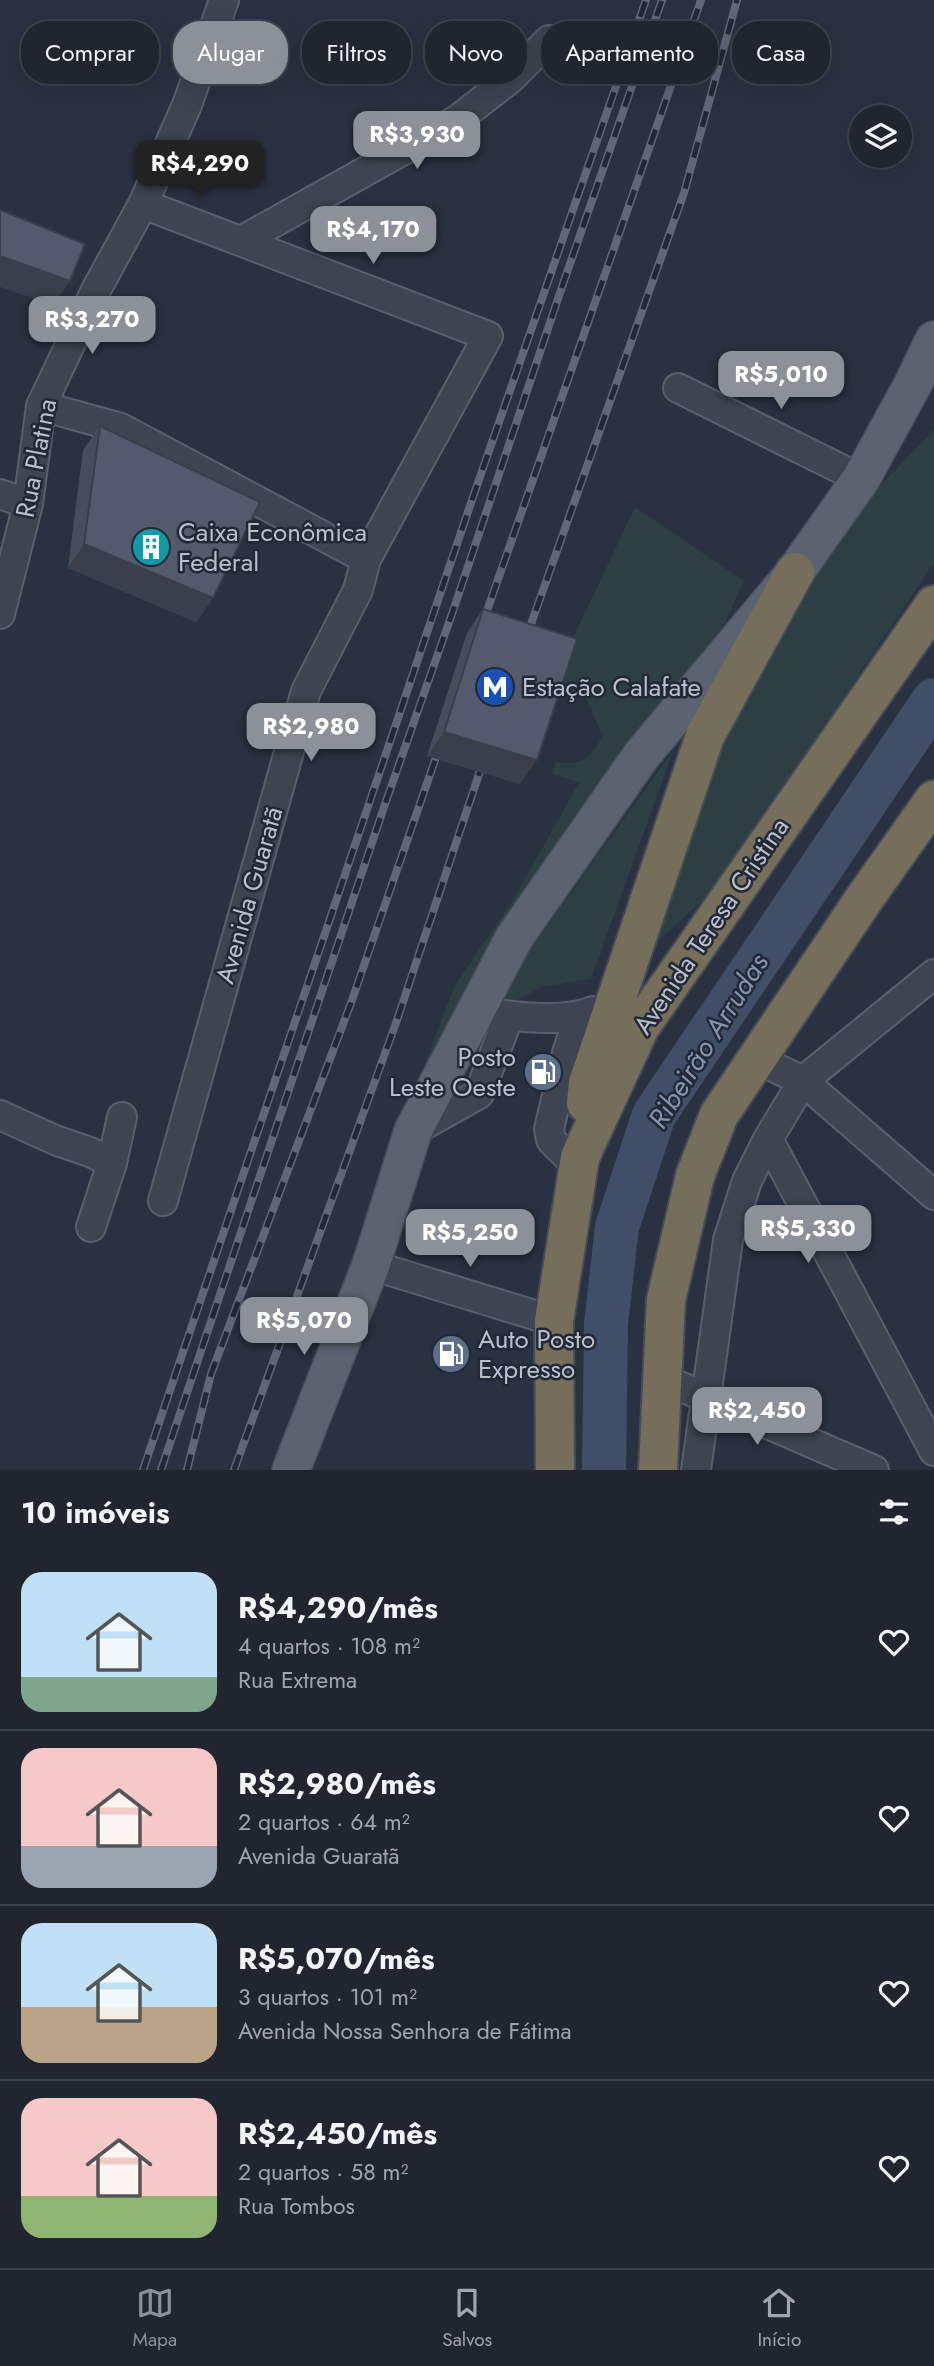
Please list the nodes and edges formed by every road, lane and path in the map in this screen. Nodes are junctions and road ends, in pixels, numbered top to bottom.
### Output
1 (224, 0) edge
2 (541, 48) edge
3 (143, 204) junction
4 (241, 241) junction
5 (934, 340) edge
6 (678, 388) dead end
7 (934, 398) edge
8 (41, 406) junction
9 (861, 479) junction
10 (0, 494) edge
11 (28, 504) junction
12 (366, 559) junction
13 (795, 572) junction
14 (934, 605) edge
15 (0, 614) edge
16 (934, 800) edge
17 (934, 823) edge
18 (741, 879) junction
19 (864, 899) junction
20 (934, 974) edge
21 (615, 1001) junction
22 (492, 1013) junction
23 (579, 1017) junction
24 (582, 1055) junction
25 (757, 1059) junction
26 (803, 1081) junction
27 (0, 1115) edge
28 (122, 1117) dead end
29 (768, 1139) junction
30 (579, 1162) junction
31 (112, 1163) junction
32 (934, 1195) edge
33 (163, 1201) dead end
34 (91, 1227) dead end
35 (371, 1265) junction
36 (554, 1321) junction
37 (662, 1378) junction
38 (705, 1398) junction
39 (934, 1451) edge
40 (934, 1463) edge
41 (291, 1470) edge
42 (555, 1470) edge
43 (658, 1470) edge
44 (696, 1470) edge
45 (874, 1470) edge
46 (921, 1470) edge

1 - 3 street, Rua Platina
2 - 4 street
3 - 4 street
3 - 8 street, Rua Platina
4 - 12 street, Avenida Guaratã
5 - 9 main road
6 - 9 street
7 - 9 main road
8 - 11 street, Rua Platina
8 - 12 street
9 - 13 main road
10 - 11 street
11 - 15 street, Rua Platina
12 - 33 street, Avenida Guaratã
13 - 21 highway
13 - 22 main road
14 - 18 highway, Avenida Teresa Cristina
16 - 19 highway
17 - 19 main road
18 - 21 highway
18 - 30 highway, Avenida Teresa Cristina
19 - 25 highway
20 - 26 street
21 - 23 street
21 - 24 highway
22 - 23 street
22 - 35 main road
23 - 24 street
24 - 30 highway
25 - 26 street
25 - 37 highway
26 - 29 street
26 - 32 street
27 - 31 street
28 - 31 street
29 - 38 street
29 - 39 street
30 - 36 highway, Avenida Teresa Cristina
31 - 34 street
35 - 36 street
35 - 41 main road
36 - 42 highway, Avenida Teresa Cristina
37 - 38 street
37 - 43 highway
38 - 44 street
38 - 45 street
40 - 46 street

